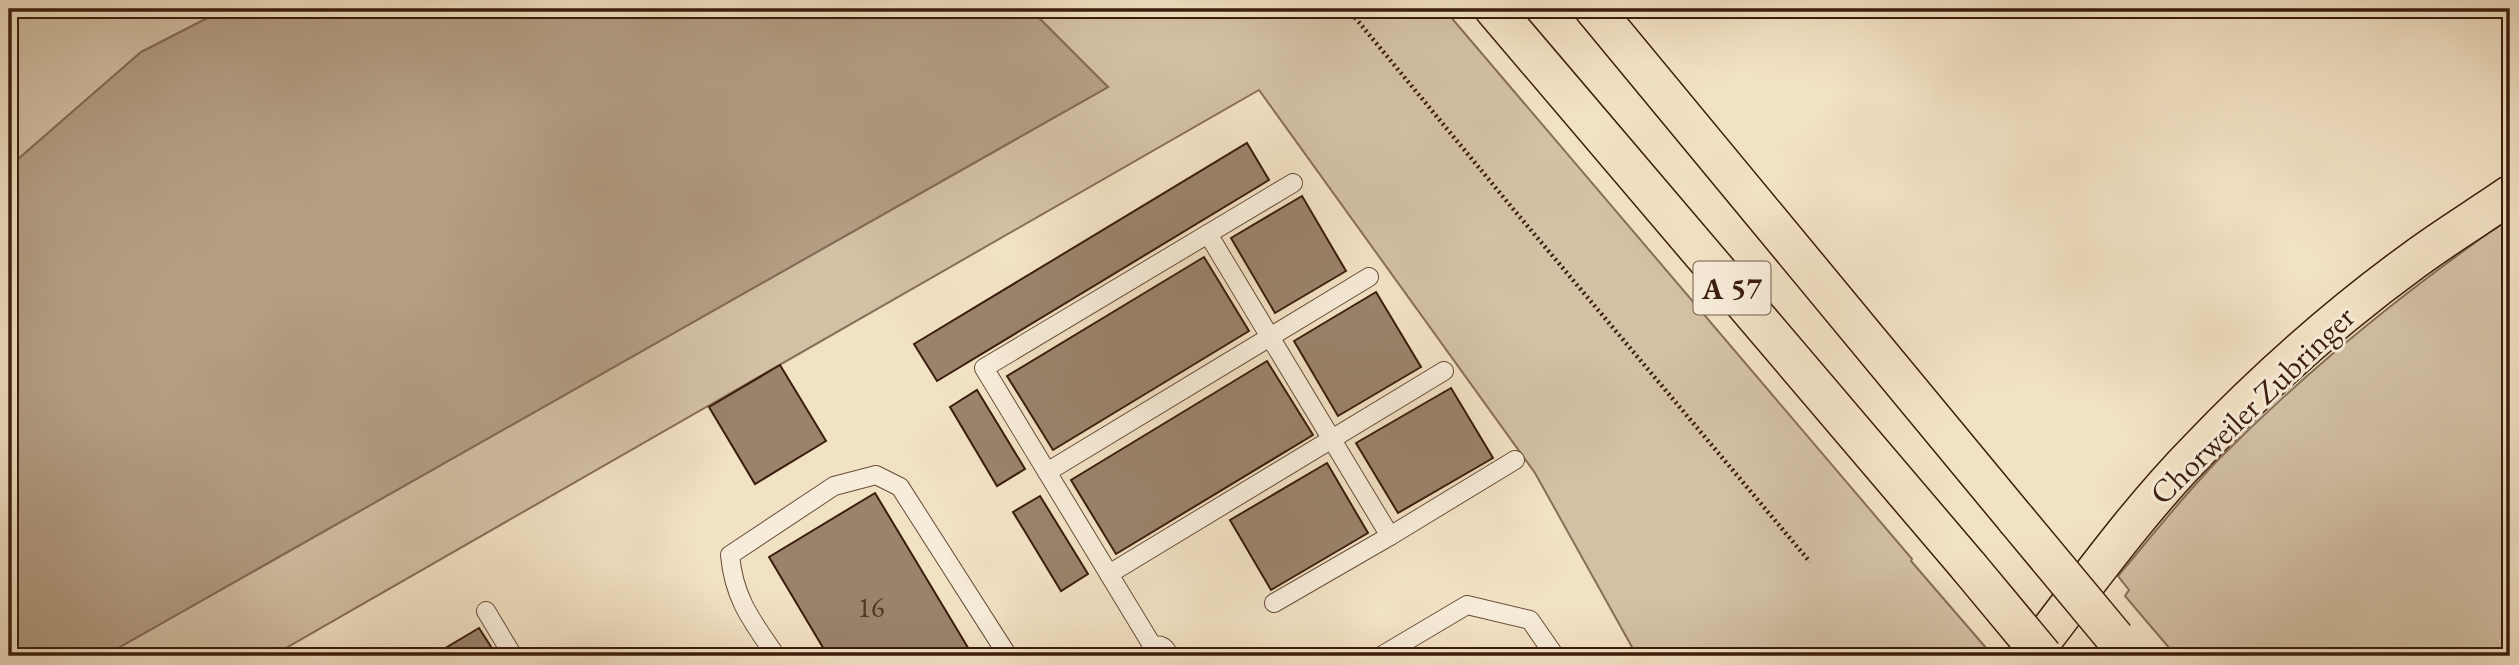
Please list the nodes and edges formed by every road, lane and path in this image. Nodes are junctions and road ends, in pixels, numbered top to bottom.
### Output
1 (1348, 9) edge
2 (1494, 9) edge
3 (1594, 9) edge
4 (1293, 183) dead end
5 (2510, 195) edge
6 (1208, 234) junction
7 (1369, 277) dead end
8 (1270, 337) junction
9 (1444, 371) dead end
10 (1332, 439) junction
11 (1516, 460) dead end
12 (1047, 472) junction
13 (1390, 536) junction
14 (1810, 562) dead end
15 (1109, 574) junction
16 (1274, 603) dead end
17 (486, 611) dead end
18 (2123, 647) edge
19 (1158, 655) edge
20 (513, 656) edge
21 (776, 656) edge
22 (1009, 656) edge
23 (1381, 656) edge
24 (1555, 656) edge
25 (2034, 656) edge
26 (2043, 656) edge

1 - 14 path
2 - 26 highway, A 57, bridge
3 - 18 highway, A 57, bridge
4 - 6 lane
5 - 25 highway, Chorweiler Zubringer
6 - 8 lane
6 - 12 lane
7 - 8 lane
8 - 10 lane
8 - 12 lane
9 - 10 lane
10 - 13 lane
10 - 15 lane
11 - 13 lane
12 - 15 lane
13 - 16 lane
15 - 19 lane
17 - 20 lane
21 - 22 lane
23 - 24 lane

